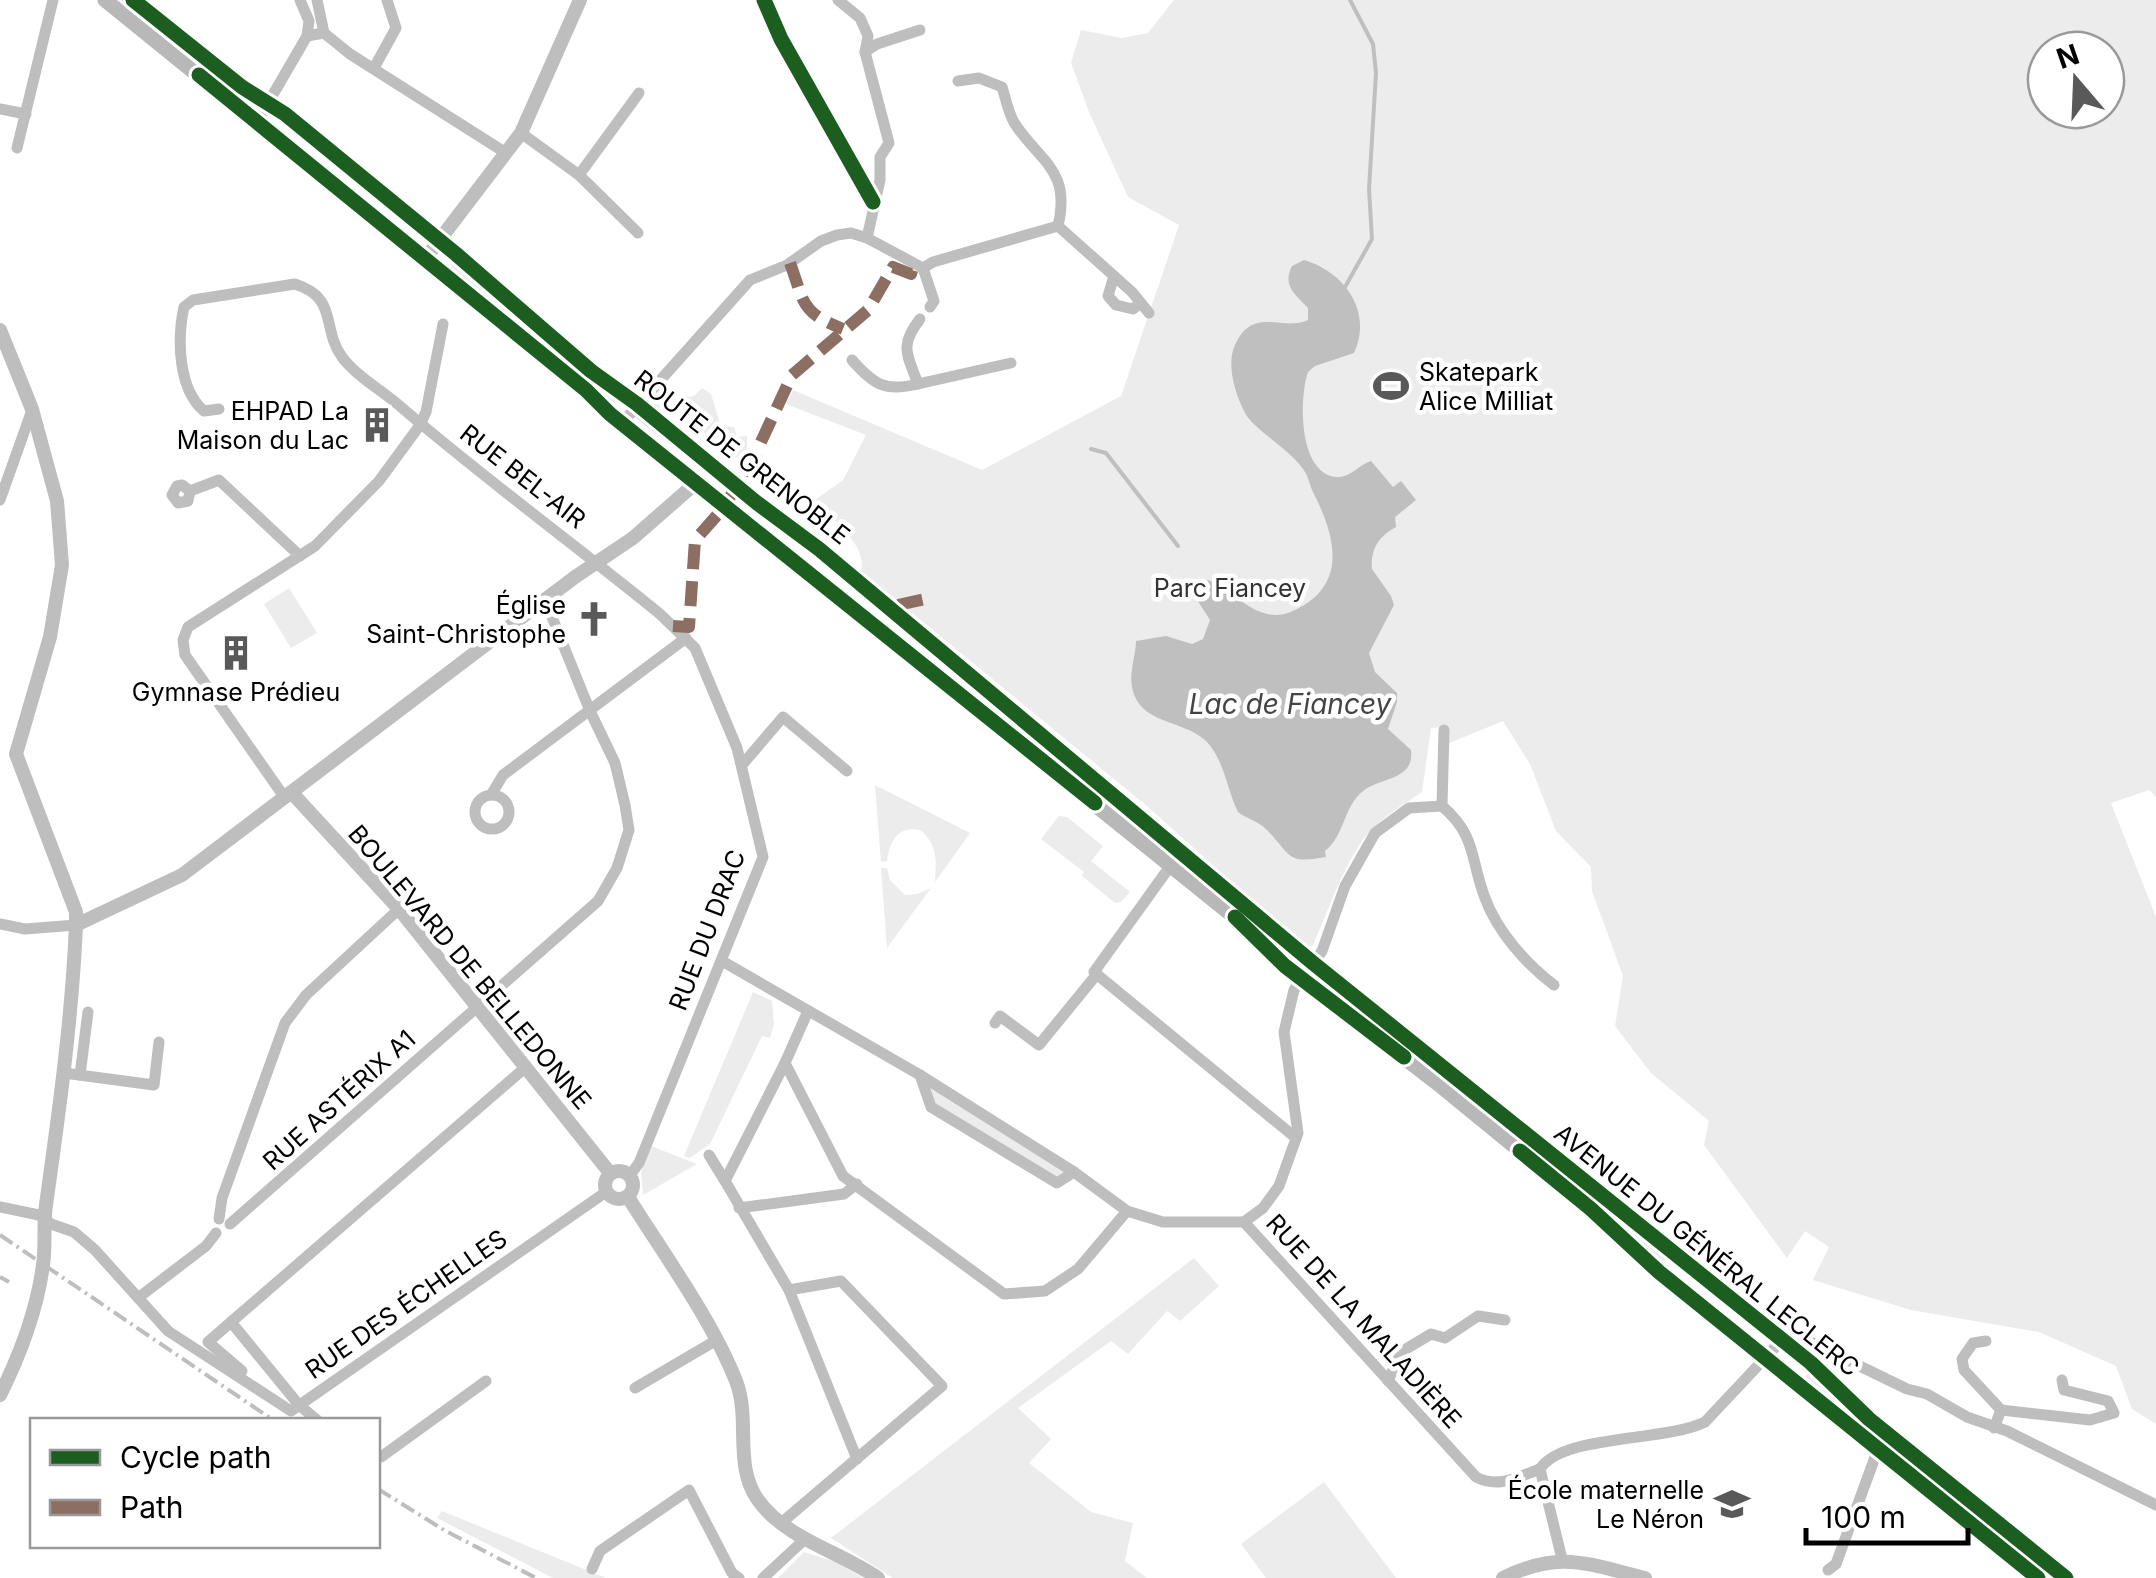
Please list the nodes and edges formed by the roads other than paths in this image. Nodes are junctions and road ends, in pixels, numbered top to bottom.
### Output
1 (52, 0) edge
2 (105, 0) edge
3 (132, 0) edge
4 (300, 0) edge
5 (316, 0) edge
6 (387, 0) edge
7 (580, 0) edge
8 (838, 0) edge
9 (920, 30) dead end
10 (324, 33) junction
11 (306, 36) junction
12 (866, 48) junction
13 (374, 68) junction
14 (958, 81) dead end
15 (639, 94) dead end
16 (268, 105) junction
17 (0, 109) edge
18 (26, 114) junction
19 (258, 122) junction
20 (521, 132) junction
21 (17, 148) dead end
22 (506, 153) junction
23 (580, 175) junction
24 (1058, 226) junction
25 (638, 233) dead end
26 (867, 238) junction
27 (440, 240) junction
28 (425, 259) junction
29 (923, 268) junction
30 (1114, 276) junction
31 (930, 307) dead end
32 (920, 319) dead end
33 (443, 324) dead end
34 (0, 330) edge
35 (852, 360) dead end
36 (1011, 363) dead end
37 (918, 384) junction
38 (637, 404) junction
39 (32, 409) junction
40 (219, 409) dead end
41 (622, 423) junction
42 (420, 425) junction
43 (718, 470) junction
44 (703, 486) junction
45 (190, 490) dead end
46 (0, 500) edge
47 (300, 556) junction
48 (598, 563) junction
49 (545, 600) junction
50 (686, 638) junction
51 (590, 711) junction
52 (1444, 730) dead end
53 (742, 765) junction
54 (848, 771) dead end
55 (289, 795) junction
56 (491, 795) dead end
57 (1442, 806) junction
58 (1172, 866) junction
59 (398, 908) junction
60 (0, 924) edge
61 (76, 925) junction
62 (722, 960) junction
63 (1314, 963) junction
64 (1097, 974) junction
65 (1300, 978) junction
66 (1554, 985) dead end
67 (476, 1006) junction
68 (808, 1011) junction
69 (88, 1012) dead end
70 (994, 1023) dead end
71 (159, 1042) dead end
72 (785, 1064) junction
73 (526, 1067) junction
74 (72, 1074) junction
75 (920, 1074) junction
76 (1296, 1138) junction
77 (709, 1155) dead end
78 (1074, 1172) junction
79 (610, 1174) junction
80 (630, 1175) junction
81 (725, 1182) junction
82 (856, 1184) junction
83 (606, 1192) junction
84 (628, 1197) junction
85 (0, 1207) edge
86 (739, 1208) junction
87 (1127, 1211) junction
88 (46, 1220) junction
89 (224, 1222) junction
90 (1244, 1222) junction
91 (789, 1290) junction
92 (138, 1298) junction
93 (1506, 1320) dead end
94 (231, 1322) junction
95 (715, 1340) junction
96 (1782, 1340) junction
97 (1986, 1342) dead end
98 (1767, 1356) junction
99 (2062, 1380) dead end
100 (486, 1381) dead end
101 (1388, 1381) junction
102 (636, 1388) dead end
103 (0, 1395) edge
104 (295, 1405) junction
105 (2001, 1410) junction
106 (314, 1418) edge
107 (1994, 1428) junction
108 (1878, 1449) junction
109 (380, 1458) edge
110 (857, 1459) junction
111 (1540, 1469) junction
112 (2156, 1505) edge
113 (780, 1524) junction
114 (804, 1538) junction
115 (1562, 1559) junction
116 (592, 1569) dead end
117 (1828, 1570) dead end
118 (739, 1578) edge
119 (762, 1578) edge
120 (878, 1578) edge
121 (1503, 1578) edge
122 (1645, 1578) edge
123 (2038, 1578) edge
124 (2066, 1578) edge

1 - 18 street
2 - 19 main road, ROUTE DE GRENOBLE
3 - 16 main road, ROUTE DE GRENOBLE
4 - 11 street
5 - 10 street
6 - 13 street
7 - 20 street
8 - 12 street
9 - 12 street
10 - 11 street
10 - 13 street
11 - 16 street
12 - 26 street
13 - 22 street
14 - 24 street
15 - 23 street
16 - 19 street
16 - 27 main road, ROUTE DE GRENOBLE
17 - 18 street
18 - 21 street
19 - 28 main road, ROUTE DE GRENOBLE
20 - 22 street
20 - 23 street
22 - 27 street
23 - 25 street
24 - 29 street
24 - 30 street
26 - 29 street
26 - 38 street
27 - 28 street
27 - 38 main road, ROUTE DE GRENOBLE
28 - 41 main road, ROUTE DE GRENOBLE
29 - 31 street
30 - 30 street
32 - 37 street
33 - 42 street
34 - 39 street
35 - 37 street
36 - 37 street
38 - 41 street
38 - 43 main road, ROUTE DE GRENOBLE
39 - 46 street
39 - 61 street
40 - 42 street, RUE BEL-AIR
41 - 44 main road, ROUTE DE GRENOBLE
42 - 47 street
42 - 48 street, RUE BEL-AIR
43 - 44 street
43 - 63 main road, ROUTE DE GRENOBLE
44 - 48 street
44 - 58 main road, ROUTE DE GRENOBLE
45 - 47 street
47 - 55 street
48 - 49 street
48 - 50 street, RUE DU DRAC
49 - 51 street, RUE ASTÉRIX A1
49 - 55 street
50 - 51 street
50 - 53 street, RUE DU DRAC
51 - 56 street
51 - 67 street, RUE ASTÉRIX A1
52 - 57 street
53 - 54 street
53 - 62 street, RUE DU DRAC
55 - 59 street, BOULEVARD DE BELLEDONNE
55 - 61 street
57 - 63 street, RUE DE LA MALADIÈRE
57 - 66 street
58 - 64 street
58 - 65 main road, ROUTE DE GRENOBLE
59 - 67 street, BOULEVARD DE BELLEDONNE
59 - 89 street
60 - 61 street
61 - 74 street
62 - 68 street
62 - 80 street, RUE DU DRAC
63 - 65 street, RUE DE LA MALADIÈRE
63 - 96 main road, AVENUE DU GÉNÉRAL LECLERC
64 - 70 street
64 - 76 street
65 - 76 street, RUE DE LA MALADIÈRE
65 - 98 main road, AVENUE DU GÉNÉRAL LECLERC
67 - 73 street, BOULEVARD DE BELLEDONNE
67 - 89 street, RUE ASTÉRIX A1
68 - 72 street
68 - 75 street
69 - 74 street
71 - 74 street
72 - 81 street
72 - 82 street
73 - 79 street, BOULEVARD DE BELLEDONNE
73 - 94 street
74 - 88 street
75 - 78 street
75 - 78 street
76 - 90 street, RUE DE LA MALADIÈRE
77 - 81 street
78 - 87 street
79 - 80 street
79 - 83 street
80 - 84 street
81 - 86 street
82 - 86 street
82 - 87 street
83 - 84 street
83 - 104 street, RUE DES ÉCHELLES
84 - 95 street
85 - 88 street, RUE DES ÉCHELLES
86 - 91 street
87 - 90 street
88 - 92 street, RUE DES ÉCHELLES
88 - 103 street
89 - 92 street, RUE ASTÉRIX A1
90 - 101 street, RUE DE LA MALADIÈRE
91 - 110 street
91 - 110 street
92 - 104 street, RUE DES ÉCHELLES
93 - 101 street
94 - 104 street
94 - 104 street
95 - 102 street
95 - 113 street
96 - 98 street
96 - 107 street
96 - 124 main road, AVENUE DU GÉNÉRAL LECLERC
97 - 105 street
98 - 108 main road, AVENUE DU GÉNÉRAL LECLERC
98 - 111 street
99 - 105 street
100 - 109 street
101 - 111 street, RUE DE LA MALADIÈRE
104 - 106 street
105 - 107 street
107 - 112 street
108 - 117 street
108 - 123 main road, AVENUE DU GÉNÉRAL LECLERC
110 - 113 street
111 - 115 street
113 - 114 street
114 - 119 street
114 - 120 street
115 - 121 street
115 - 122 street
116 - 118 street

